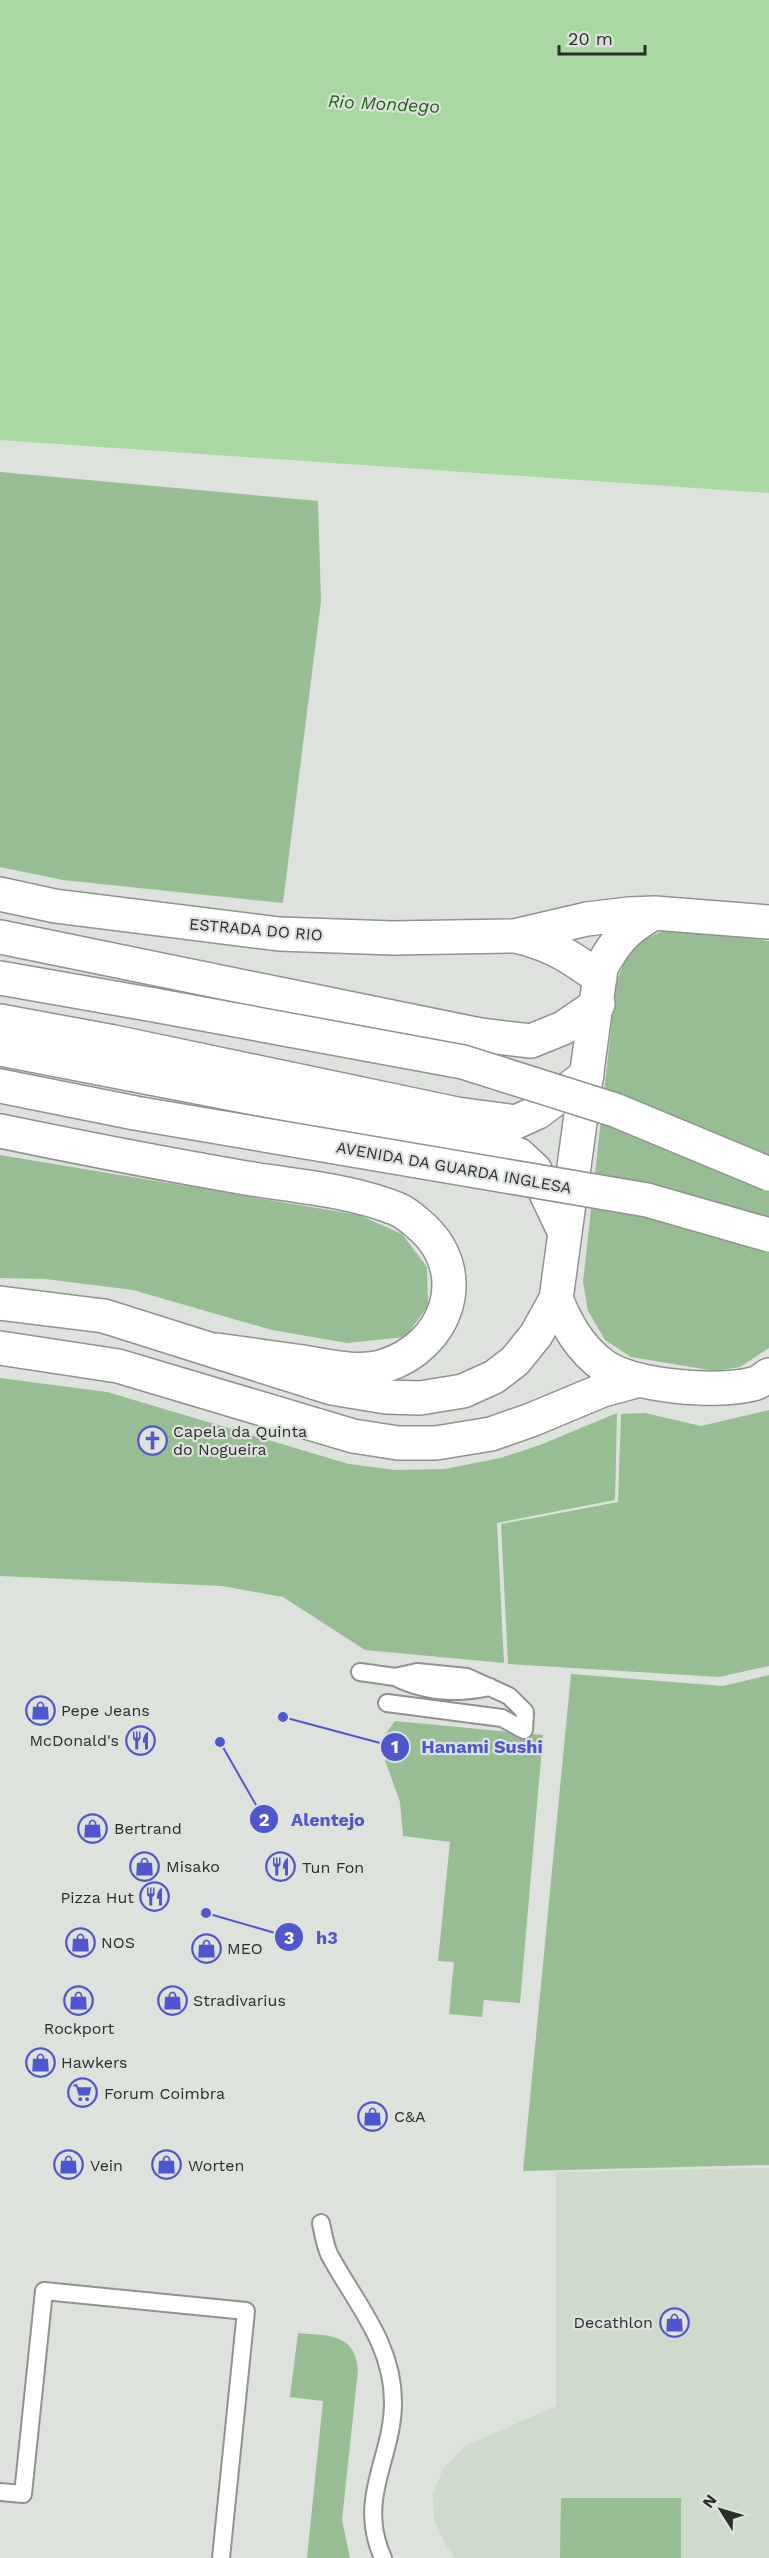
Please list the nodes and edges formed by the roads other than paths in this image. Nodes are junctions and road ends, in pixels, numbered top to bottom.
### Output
1 (0, 894) edge
2 (654, 913) junction
3 (769, 922) edge
4 (514, 936) junction
5 (0, 937) edge
6 (0, 978) edge
7 (599, 991) junction
8 (0, 1022) edge
9 (0, 1049) edge
10 (587, 1075) junction
11 (0, 1086) edge
12 (0, 1131) edge
13 (769, 1174) edge
14 (564, 1231) junction
15 (769, 1235) edge
16 (556, 1299) junction
17 (0, 1303) edge
18 (0, 1348) edge
19 (217, 1350) junction
20 (769, 1375) edge
21 (636, 1381) junction
22 (360, 1672) dead end
23 (387, 1702) dead end
24 (321, 2223) dead end
25 (0, 2492) edge
26 (221, 2558) edge
27 (382, 2558) edge

1 - 4 main road, ESTRADA DO RIO
2 - 3 main road, ESTRADA DO RIO
2 - 4 main road, ESTRADA DO RIO
2 - 7 main road
4 - 7 main road, ESTRADA DO RIO
5 - 7 main road
6 - 13 main road, bridge
7 - 10 main road
8 - 10 main road
9 - 14 main road
10 - 14 main road
11 - 15 main road, AVENIDA DA GUARDA INGLESA, bridge
12 - 19 main road
14 - 16 main road
16 - 19 main road
16 - 21 main road
17 - 19 main road
18 - 21 main road
20 - 21 main road
22 - 23 lane
24 - 27 lane
25 - 26 lane

